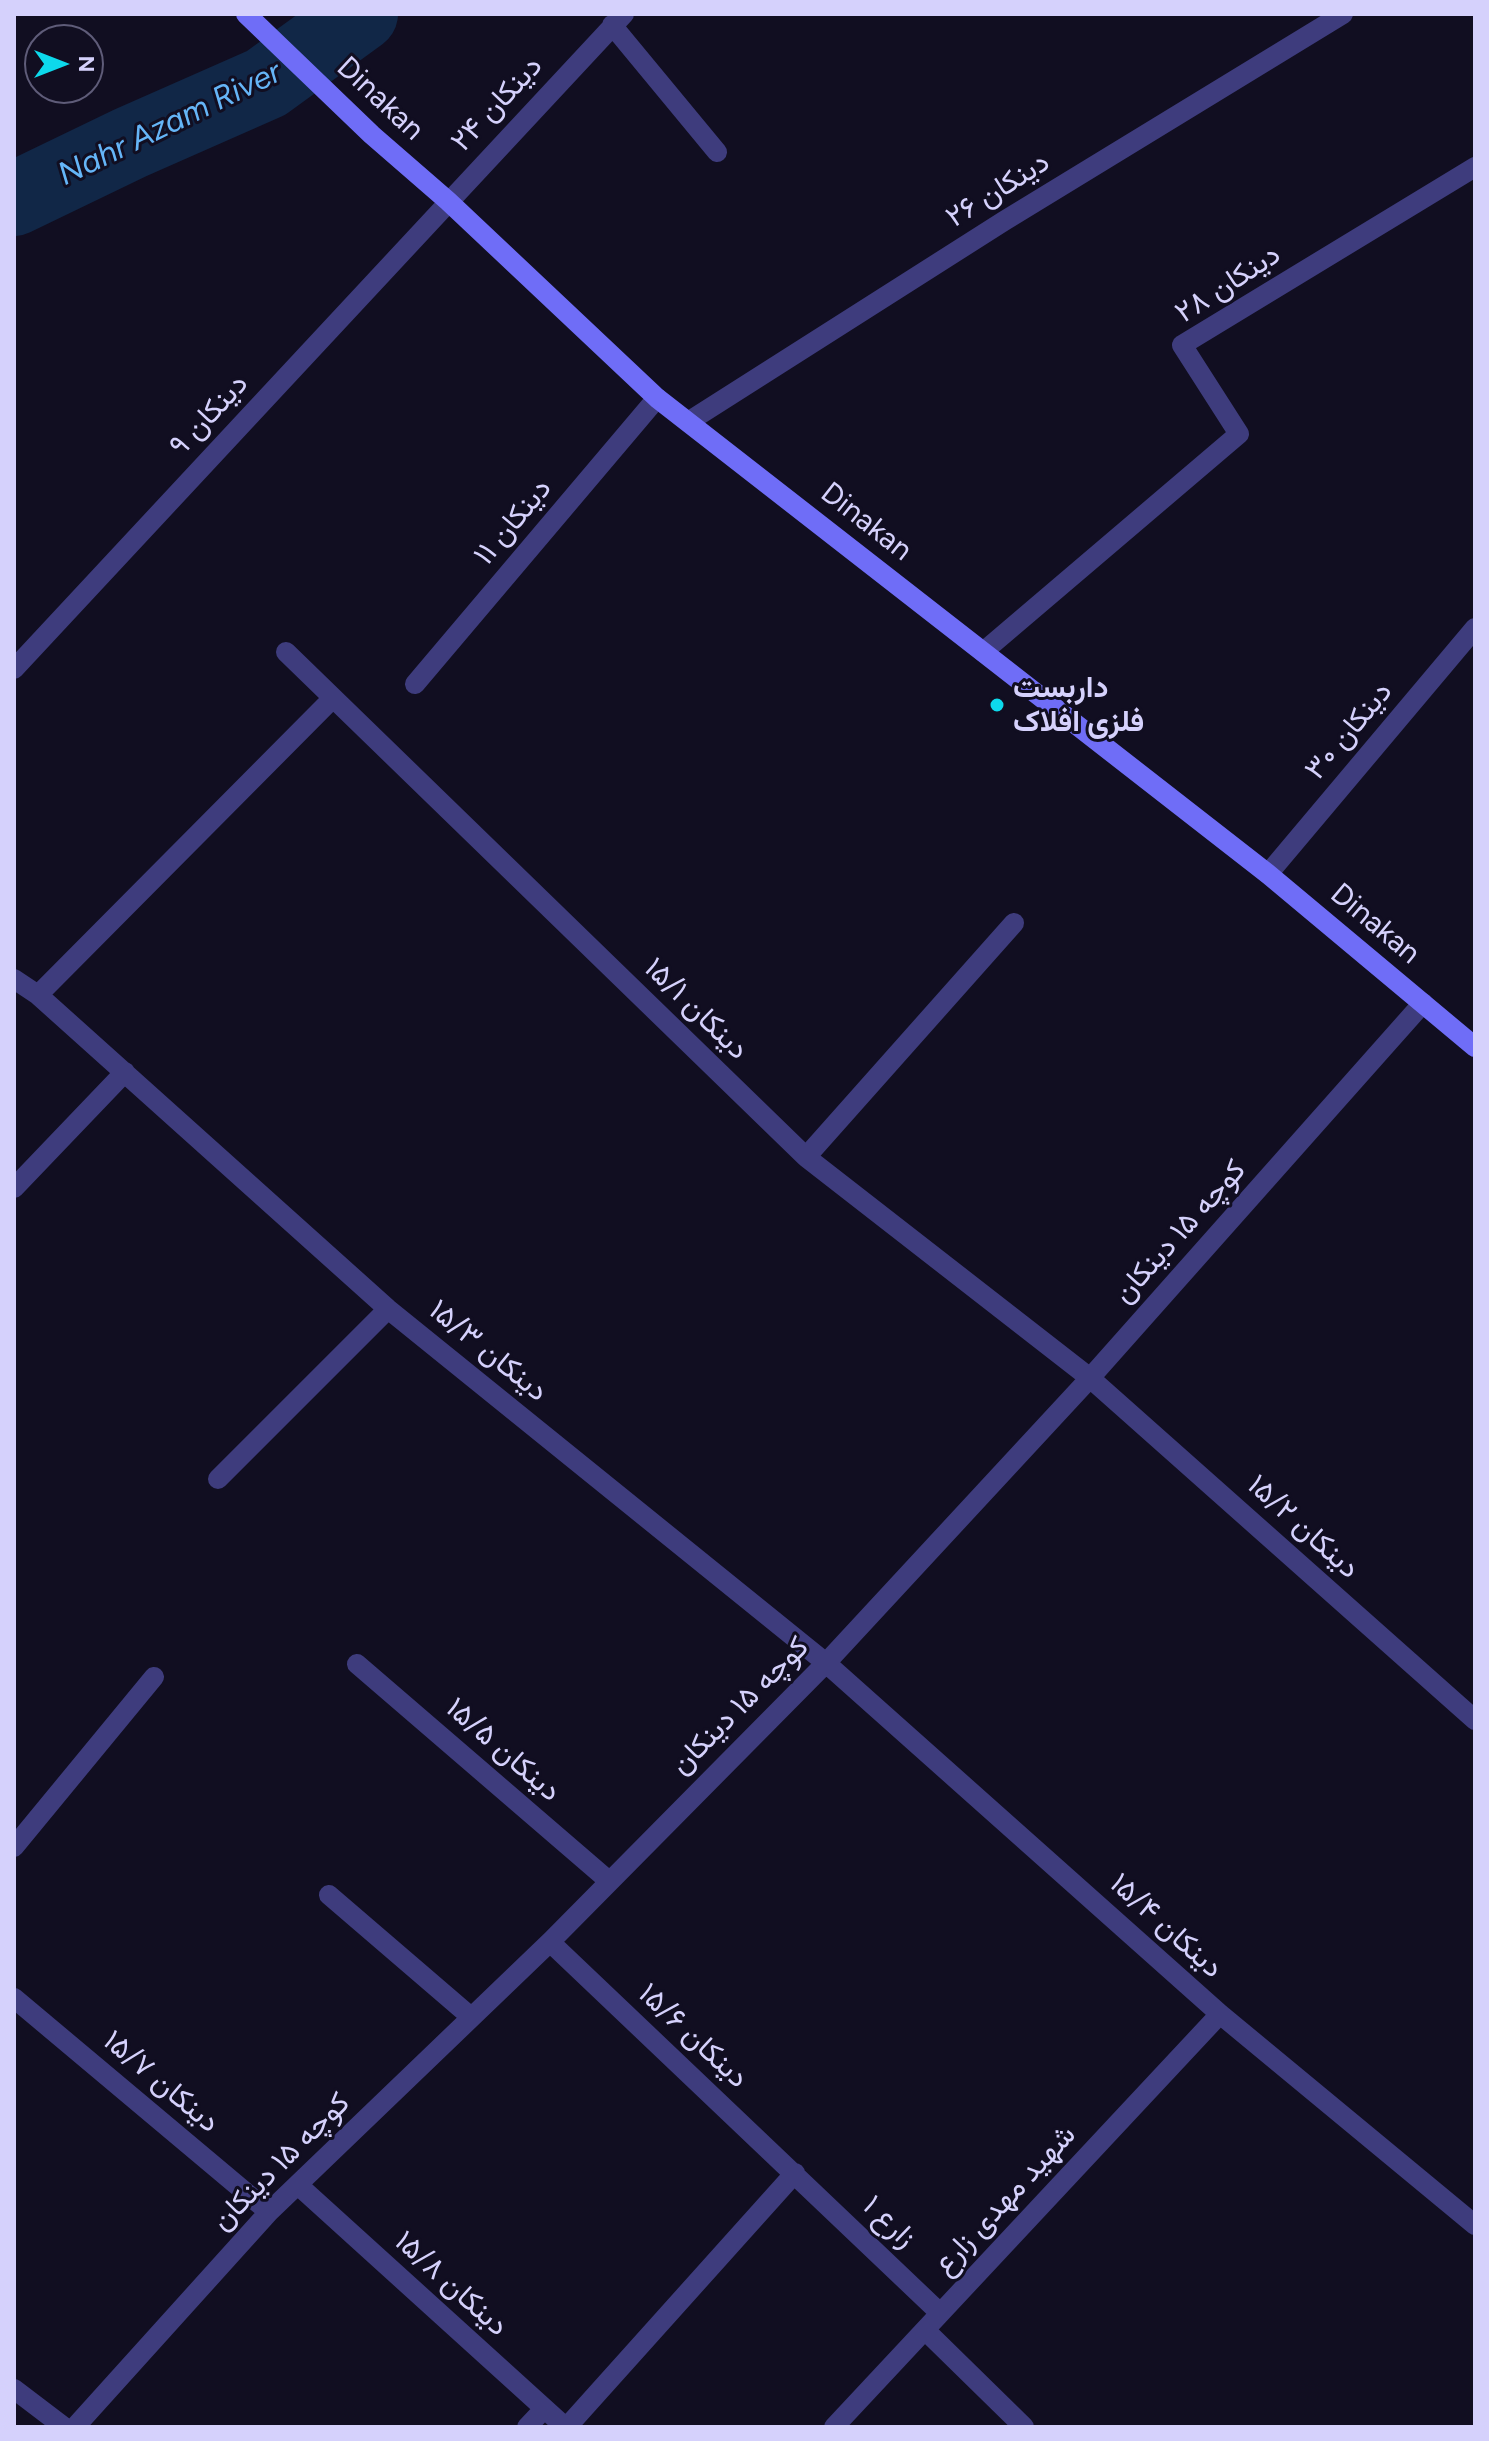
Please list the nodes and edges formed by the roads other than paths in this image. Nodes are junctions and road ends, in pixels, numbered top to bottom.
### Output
1 (246, 14) edge
2 (1343, 14) edge
3 (618, 20) edge
4 (717, 152) dead end
5 (1475, 167) edge
6 (448, 201) junction
7 (657, 398) junction
8 (688, 422) junction
9 (1475, 628) edge
10 (286, 652) dead end
11 (983, 652) junction
12 (14, 669) edge
13 (415, 684) dead end
14 (333, 698) junction
15 (1268, 874) junction
16 (1014, 923) dead end
17 (14, 979) edge
18 (38, 995) junction
19 (1423, 1003) junction
20 (1475, 1047) edge
21 (125, 1072) junction
22 (806, 1157) junction
23 (14, 1188) edge
24 (388, 1309) junction
25 (1090, 1378) junction
26 (218, 1479) dead end
27 (826, 1663) junction
28 (357, 1664) dead end
29 (154, 1677) dead end
30 (1475, 1720) edge
31 (14, 1847) edge
32 (609, 1881) junction
33 (329, 1895) dead end
34 (550, 1942) junction
35 (14, 1998) edge
36 (1220, 2014) junction
37 (471, 2017) junction
38 (795, 2173) junction
39 (298, 2185) junction
40 (269, 2212) junction
41 (1475, 2225) edge
42 (940, 2313) junction
43 (925, 2330) junction
44 (14, 2389) edge
45 (544, 2409) junction
46 (64, 2427) edge
47 (75, 2427) edge
48 (527, 2427) edge
49 (566, 2427) edge
50 (834, 2427) edge
51 (1024, 2427) edge

1 - 6 main road, Dinakan
2 - 8 street, ۲۶ دینکان
3 - 4 street
3 - 6 street, ۲۴ دینکان
5 - 11 street, ۲۸ دینکان
6 - 7 main road, Dinakan
6 - 12 street, ۹ دینکان
7 - 8 main road, Dinakan
7 - 13 street, ۱۱ دینکان
8 - 11 main road, Dinakan
9 - 15 street, ۳۰ دینکان
10 - 14 street, ۱۵/۱ دینکان
11 - 15 main road, Dinakan
14 - 18 street
14 - 22 street, ۱۵/۱ دینکان
15 - 19 main road, Dinakan
16 - 22 street
17 - 18 street, ۱۵/۳ دینکان
18 - 21 street, ۱۵/۳ دینکان
19 - 20 main road, Dinakan
19 - 25 street, کوچه ۱۵ دینکان
21 - 23 street
21 - 24 street, ۱۵/۳ دینکان
22 - 25 street, ۱۵/۱ دینکان
24 - 26 street
24 - 27 street, ۱۵/۳ دینکان
25 - 27 street, کوچه ۱۵ دینکان
25 - 30 street, ۱۵/۲ دینکان
27 - 32 street, کوچه ۱۵ دینکان
27 - 36 street, ۱۵/۴ دینکان
28 - 32 street, ۱۵/۵ دینکان
29 - 31 street
32 - 34 street, کوچه ۱۵ دینکان
33 - 37 street
34 - 37 street, کوچه ۱۵ دینکان
34 - 38 street, ۱۵/۶ دینکان
35 - 40 street, ۱۵/۷ دینکان
36 - 41 street, ۱۵/۴ دینکان
36 - 42 street, شهید مهدی زارع
37 - 39 street, کوچه ۱۵ دینکان
38 - 42 street, ۱ زارع
38 - 49 street
39 - 40 street, کوچه ۱۵ دینکان
39 - 45 street, ۱۵/۸ دینکان
40 - 47 street, کوچه ۱۵ دینکان
42 - 43 street, شهید مهدی زارع
43 - 50 street, شهید مهدی زارع
43 - 51 street
44 - 46 street
45 - 48 street
45 - 49 street, ۱۵/۸ دینکان

